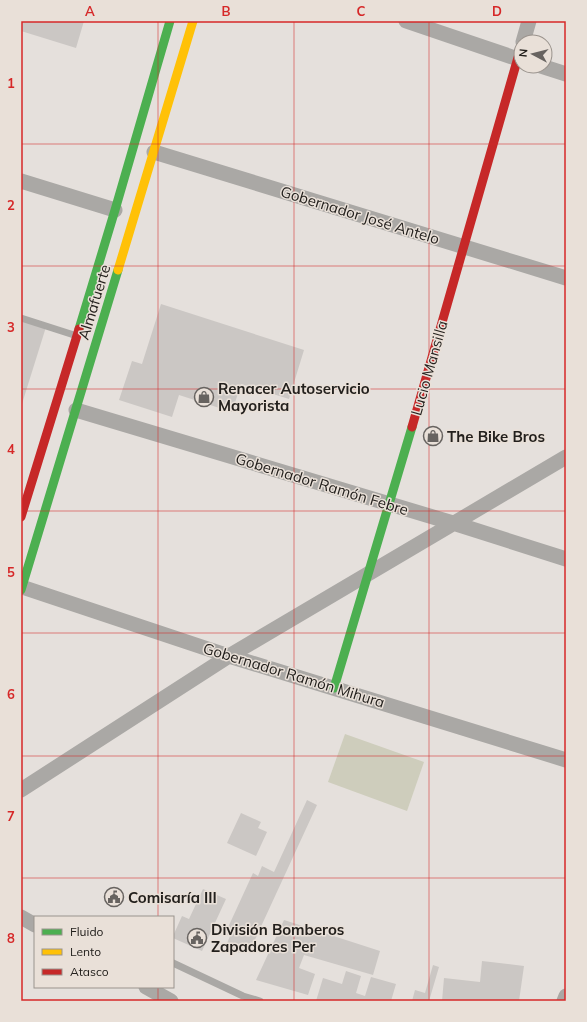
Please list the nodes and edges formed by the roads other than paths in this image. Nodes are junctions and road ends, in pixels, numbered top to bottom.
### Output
1 (170, 21) edge
2 (193, 21) edge
3 (406, 21) edge
4 (529, 21) edge
5 (525, 34) edge
6 (513, 53) edge
7 (553, 70) edge
8 (514, 74) edge
9 (566, 74) edge
10 (154, 152) junction
11 (21, 181) edge
12 (115, 210) junction
13 (464, 247) junction
14 (566, 278) edge
15 (21, 318) edge
16 (76, 335) junction
17 (76, 410) junction
18 (566, 457) edge
19 (390, 504) junction
20 (21, 516) edge
21 (453, 523) junction
22 (566, 559) edge
23 (368, 573) junction
24 (21, 589) edge
25 (229, 656) junction
26 (334, 688) junction
27 (566, 760) edge
28 (21, 790) edge
29 (21, 917) edge
30 (34, 924) edge
31 (174, 964) edge
32 (148, 988) edge
33 (566, 996) edge
34 (243, 998) edge
35 (171, 1001) edge
36 (260, 1001) edge
37 (564, 1001) edge

1 - 12 main road, Almafuerte
2 - 10 main road, Almafuerte
3 - 6 street
4 - 5 street
7 - 9 street
8 - 13 main road, Lucio Mansilla
10 - 13 street, Gobernador José Antelo
10 - 17 main road, Almafuerte
11 - 12 street
12 - 16 main road, Almafuerte
13 - 14 street, Gobernador José Antelo
13 - 19 main road, Lucio Mansilla
15 - 16 lane
16 - 20 main road, Almafuerte
17 - 19 street, Gobernador Ramón Febre
17 - 24 main road, Almafuerte
18 - 21 street
19 - 21 street, Gobernador Ramón Febre
19 - 23 main road, Lucio Mansilla
21 - 22 street, Gobernador Ramón Febre
21 - 23 street
23 - 25 street
23 - 26 main road, Lucio Mansilla
24 - 25 street, Gobernador Ramón Mihura
25 - 26 street, Gobernador Ramón Mihura
25 - 28 street
26 - 27 street, Gobernador Ramón Mihura
29 - 30 street
31 - 34 lane
32 - 35 street
33 - 37 street
34 - 36 lane

